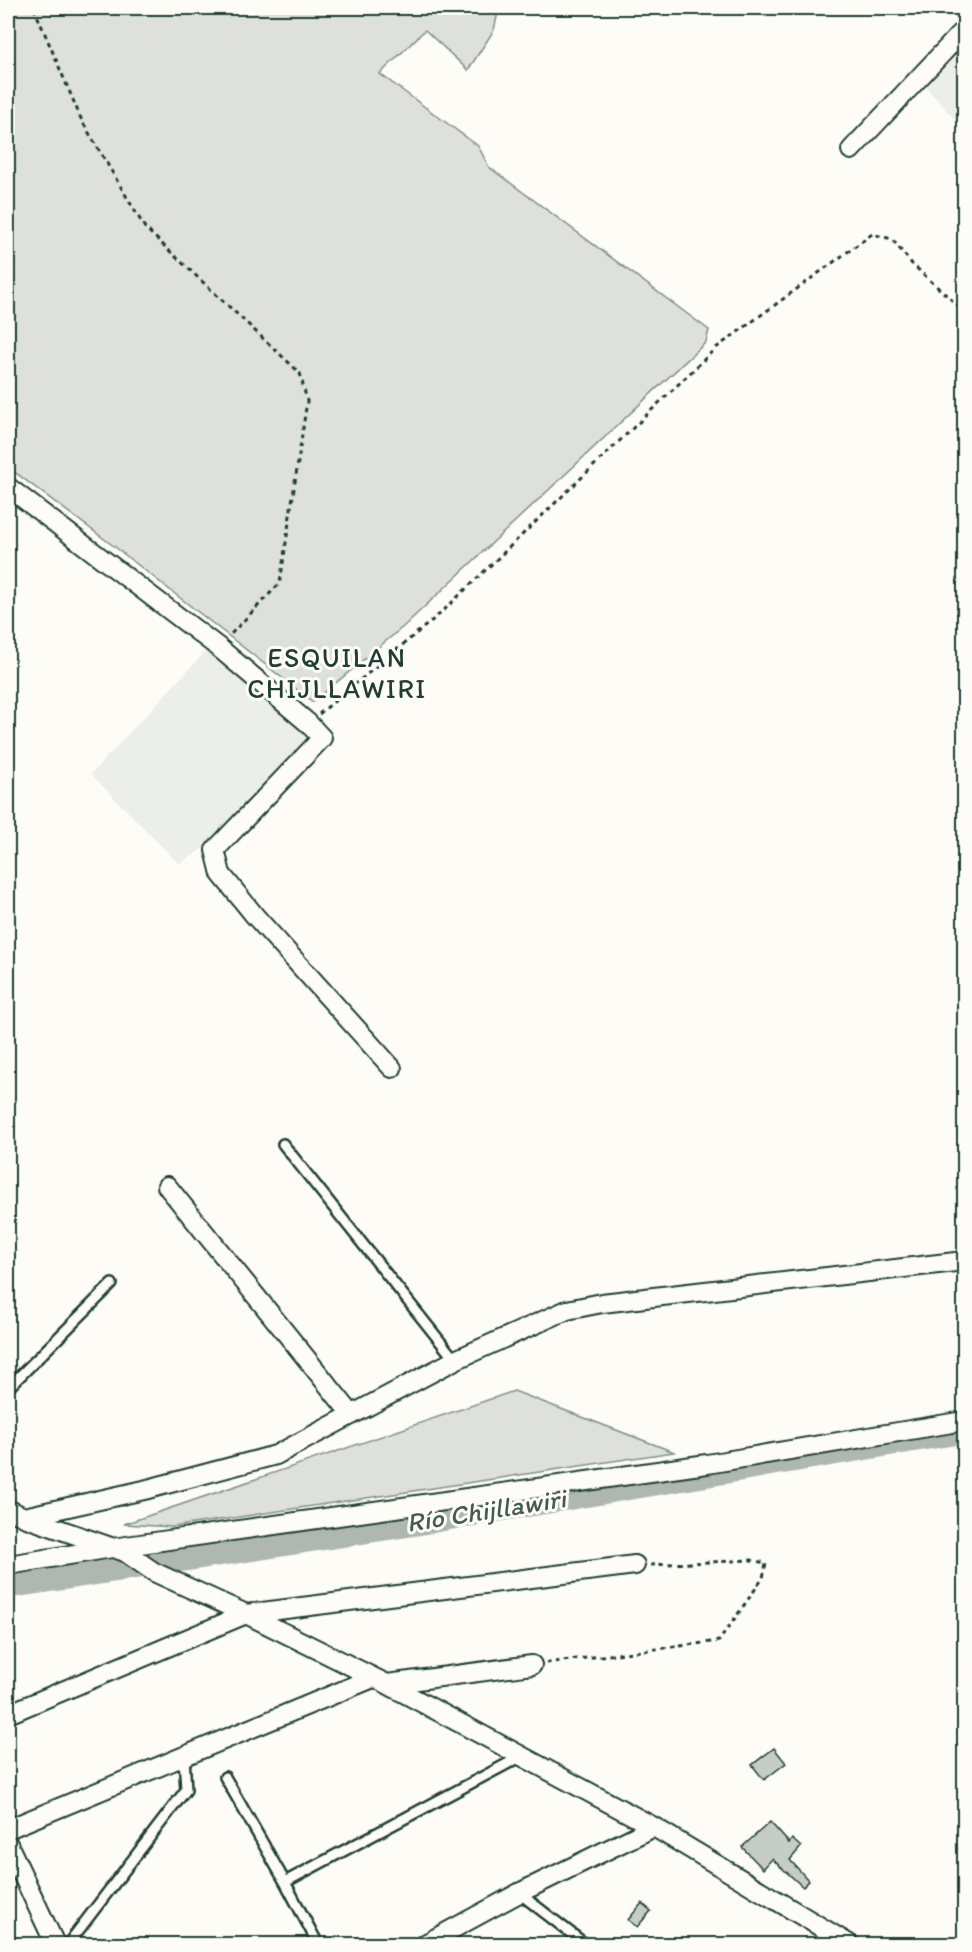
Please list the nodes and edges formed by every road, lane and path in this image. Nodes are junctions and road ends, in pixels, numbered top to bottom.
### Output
1 (34, 8) edge
2 (964, 30) edge
3 (851, 150) dead end
4 (964, 311) edge
5 (8, 487) edge
6 (218, 647) junction
7 (308, 723) junction
8 (392, 1068) dead end
9 (283, 1144) dead end
10 (167, 1186) dead end
11 (964, 1261) edge
12 (112, 1284) dead end
13 (455, 1360) junction
14 (8, 1388) edge
15 (352, 1415) junction
16 (964, 1420) edge
17 (16, 1513) edge
18 (118, 1550) junction
19 (8, 1565) edge
20 (635, 1565) joint
21 (246, 1614) junction
22 (532, 1665) joint
23 (380, 1681) junction
24 (8, 1714) edge
25 (184, 1755) junction
26 (522, 1756) junction
27 (225, 1777) dead end
28 (654, 1827) junction
29 (8, 1828) edge
30 (8, 1844) edge
31 (285, 1882) junction
32 (519, 1893) junction
33 (55, 1944) edge
34 (68, 1944) edge
35 (318, 1944) edge
36 (425, 1944) edge
37 (585, 1944) edge
38 (849, 1944) edge

1 - 6 path
2 - 3 street
4 - 7 path
5 - 6 street
6 - 7 street
7 - 8 street
9 - 13 lane
10 - 15 street
11 - 13 street
12 - 14 lane
13 - 15 street
15 - 17 street
16 - 18 street
17 - 18 street
18 - 19 street
18 - 21 street
20 - 21 street
20 - 22 path
21 - 23 street
21 - 24 street
22 - 23 street
23 - 25 street
23 - 26 street
25 - 29 street
25 - 34 lane
26 - 28 street
26 - 31 lane
27 - 31 lane
28 - 32 street
28 - 38 street
30 - 33 street
31 - 35 lane
32 - 36 street
32 - 37 lane

